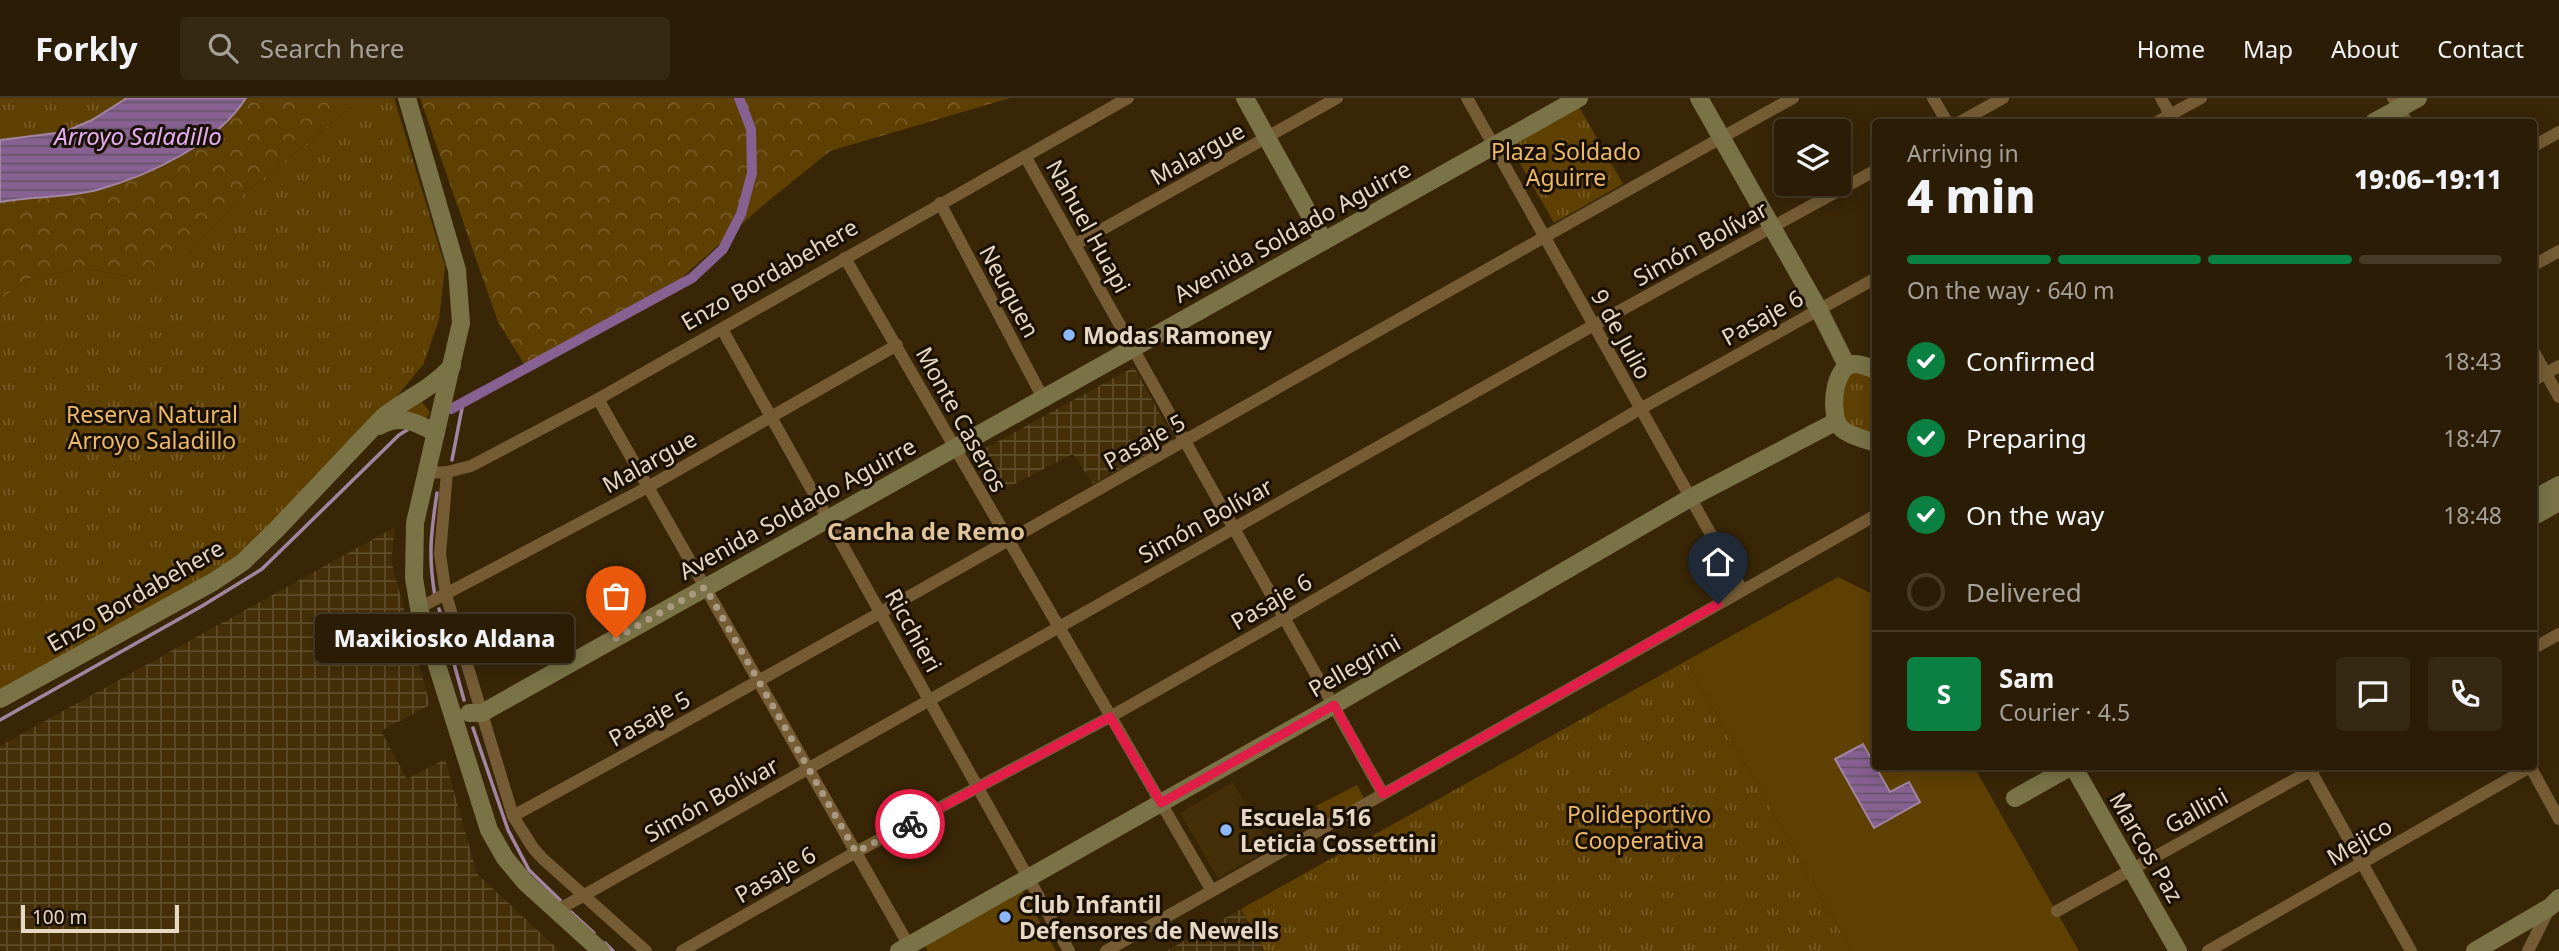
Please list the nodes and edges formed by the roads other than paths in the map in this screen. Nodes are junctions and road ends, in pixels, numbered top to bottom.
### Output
1 (407, 98) edge
2 (1128, 98) edge
3 (1245, 98) edge
4 (1337, 98) edge
5 (1466, 98) edge
6 (1556, 98) edge
7 (1579, 98) edge
8 (1699, 98) edge
9 (1793, 98) edge
10 (1933, 98) edge
11 (2003, 98) edge
12 (2161, 98) edge
13 (2202, 98) edge
14 (2418, 98) edge
15 (2400, 110) edge
16 (1945, 119) edge
17 (1965, 119) edge
18 (2172, 119) edge
19 (2380, 119) edge
20 (2559, 132) edge
21 (1267, 138) junction
22 (1721, 138) junction
23 (1491, 141) junction
24 (2537, 144) edge
25 (1025, 156) junction
26 (1872, 172) edge
27 (940, 203) junction
28 (1773, 228) junction
29 (1322, 236) junction
30 (1544, 236) junction
31 (1076, 244) junction
32 (2559, 251) edge
33 (845, 258) junction
34 (2537, 263) edge
35 (1872, 280) edge
36 (1819, 310) junction
37 (1594, 325) junction
38 (722, 329) junction
39 (1130, 343) junction
40 (897, 345) junction
41 (452, 365) junction
42 (1847, 366) junction
43 (2559, 366) edge
44 (1872, 369) edge
45 (2540, 377) edge
46 (1041, 393) junction
47 (418, 395) junction
48 (2559, 397) edge
49 (598, 399) junction
50 (1640, 409) junction
51 (771, 417) junction
52 (1835, 422) junction
53 (438, 424) junction
54 (373, 430) junction
55 (1185, 442) junction
56 (1872, 442) edge
57 (951, 444) junction
58 (447, 472) junction
59 (426, 473) junction
60 (2559, 485) edge
61 (648, 487) junction
62 (2537, 497) edge
63 (1690, 498) junction
64 (2559, 502) edge
65 (826, 514) junction
66 (2537, 514) edge
67 (1872, 517) edge
68 (1234, 528) junction
69 (1008, 541) junction
70 (703, 583) junction
71 (1742, 590) junction
72 (446, 595) junction
73 (419, 608) junction
74 (881, 613) junction
75 (1284, 618) junction
76 (1058, 627) junction
77 (2559, 634) edge
78 (2537, 646) edge
79 (759, 682) junction
80 (0, 699) edge
81 (929, 700) junction
82 (1334, 705) junction
83 (471, 712) junction
84 (1110, 717) junction
85 (808, 768) junction
86 (2065, 770) edge
87 (2074, 770) edge
88 (2308, 770) edge
89 (2313, 770) edge
90 (2525, 770) edge
91 (2532, 770) edge
92 (977, 788) junction
93 (1383, 794) junction
94 (2015, 798) dead end
95 (1161, 803) junction
96 (513, 816) junction
97 (2559, 819) edge
98 (856, 852) junction
99 (2362, 863) junction
100 (2132, 870) junction
101 (1028, 878) junction
102 (1212, 891) junction
103 (585, 894) junction
104 (2555, 902) edge
105 (556, 911) junction
106 (2057, 911) dead end
107 (907, 949) edge
108 (601, 951) edge
109 (646, 951) edge
110 (682, 951) edge
111 (1069, 951) edge
112 (1106, 951) edge
113 (2178, 951) edge
114 (2208, 951) edge
115 (2411, 951) edge
116 (2474, 951) edge
117 (2529, 951) edge

1 - 41 street
2 - 25 street, Enzo Bordabehere
3 - 21 street
4 - 21 street, Malargue
5 - 23 street, 9 de Julio
6 - 23 street, Avenida Soldado Aguirre
7 - 23 street, Avenida Soldado Aguirre
8 - 22 street
9 - 22 street, Pasaje 5
10 - 16 street
11 - 17 street
12 - 18 street
13 - 18 street
14 - 15 street
15 - 19 street
20 - 24 street
21 - 29 street
21 - 31 street, Malargue
22 - 28 street
22 - 30 street, Pasaje 5
23 - 29 street, Avenida Soldado Aguirre
23 - 30 street, 9 de Julio
25 - 27 street, Enzo Bordabehere
25 - 31 street, Nahuel Huapi
26 - 28 street, Simón Bolívar
27 - 33 street, Enzo Bordabehere
27 - 46 street, Neuquen
28 - 36 street
28 - 37 street, Simón Bolívar
29 - 39 street, Avenida Soldado Aguirre
30 - 37 street, 9 de Julio
30 - 55 street, Pasaje 5
31 - 39 street, Nahuel Huapi
32 - 34 street
33 - 38 street, Enzo Bordabehere
33 - 40 street, Monte Caseros
35 - 36 street, Pasaje 6
36 - 42 street
36 - 50 street, Pasaje 6
37 - 50 street, 9 de Julio
37 - 68 street, Simón Bolívar
38 - 49 street, Enzo Bordabehere
38 - 51 street, Ricchieri
39 - 46 street, Avenida Soldado Aguirre
39 - 55 street, Nahuel Huapi
40 - 51 street, Malargue
40 - 57 street, Monte Caseros
41 - 47 street, Enzo Bordabehere
41 - 53 street
42 - 44 street
42 - 52 street
43 - 45 street
45 - 48 street
46 - 57 street, Avenida Soldado Aguirre
47 - 53 street
47 - 54 street, Enzo Bordabehere
49 - 58 street, Enzo Bordabehere
49 - 61 street
50 - 63 street, 9 de Julio
50 - 75 street, Pasaje 6
51 - 61 street, Malargue
51 - 65 street, Ricchieri
52 - 56 street
52 - 63 street, Pellegrini
53 - 54 street
53 - 59 street
54 - 80 street, Enzo Bordabehere
55 - 68 street, Nahuel Huapi
55 - 69 street, Pasaje 5
57 - 65 street, Avenida Soldado Aguirre
57 - 69 street, Monte Caseros
58 - 59 street, Enzo Bordabehere
58 - 72 street
59 - 73 street
60 - 62 street
61 - 70 street
61 - 72 street, Malargue
63 - 71 street, 9 de Julio
63 - 82 street, Pellegrini
64 - 66 street
65 - 70 street, Avenida Soldado Aguirre
65 - 74 street, Ricchieri
67 - 71 street
68 - 75 street, Nahuel Huapi
68 - 76 street, Simón Bolívar
69 - 74 street, Pasaje 5
69 - 76 street, Monte Caseros
70 - 79 street
70 - 83 street, Avenida Soldado Aguirre
71 - 93 street
72 - 73 street, Malargue
72 - 83 street
73 - 83 street
74 - 79 street, Pasaje 5
74 - 81 street, Ricchieri
75 - 82 street, Nahuel Huapi
75 - 84 street, Pasaje 6
76 - 81 street, Simón Bolívar
76 - 84 street, Monte Caseros
77 - 78 street
79 - 85 street
79 - 96 street, Pasaje 5
81 - 85 street, Simón Bolívar
81 - 92 street, Ricchieri
82 - 93 street, Nahuel Huapi
82 - 95 street, Pellegrini
83 - 96 street
83 - 105 street
84 - 92 street, Pasaje 6
84 - 95 street, Monte Caseros
85 - 98 street
85 - 103 street, Simón Bolívar
86 - 94 street
87 - 100 street, Marcos Paz
88 - 100 street, Gallini
89 - 99 street
90 - 99 street, Mejico
91 - 97 street
92 - 98 street, Pasaje 6
92 - 101 street, Ricchieri
93 - 102 street
95 - 101 street, Pellegrini
95 - 102 street, Monte Caseros
96 - 103 street
98 - 107 street
98 - 110 street, Pasaje 6
99 - 114 street, Mejico
99 - 115 street
100 - 106 street, Gallini
100 - 113 street, Marcos Paz
101 - 107 street, Pellegrini
101 - 111 street, Ricchieri
102 - 112 street
103 - 105 street, Simón Bolívar
103 - 109 street
104 - 116 street
104 - 117 street
105 - 108 street

